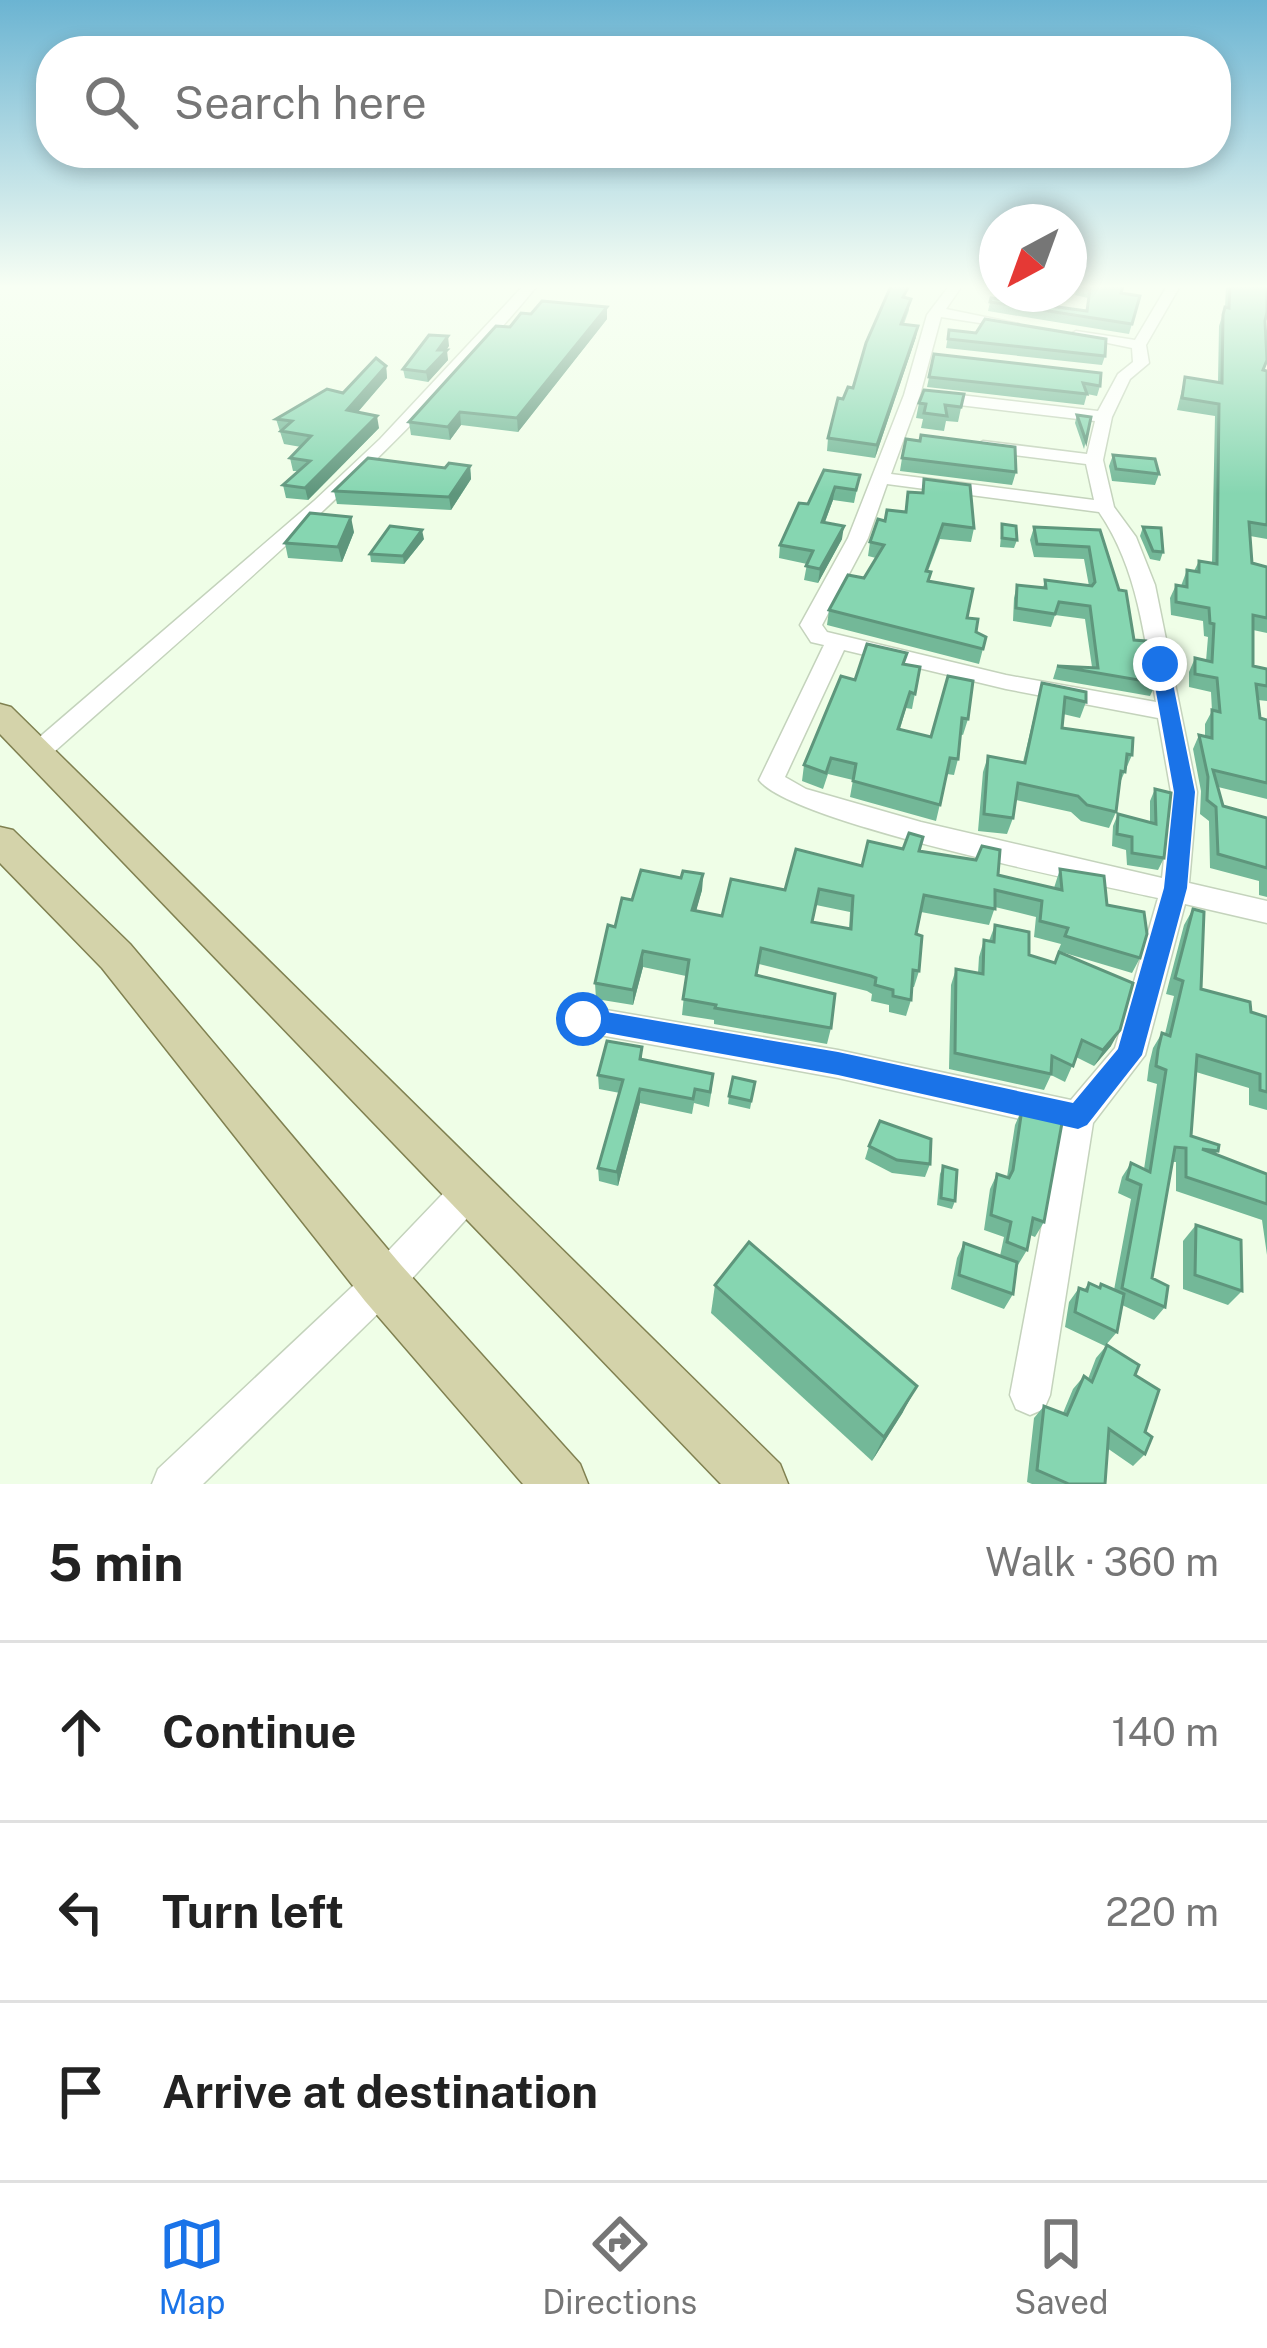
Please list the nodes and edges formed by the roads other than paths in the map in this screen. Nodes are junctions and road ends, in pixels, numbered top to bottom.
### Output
1 (467, 355) edge
2 (929, 355) edge
3 (1140, 355) edge
4 (1097, 374) edge
5 (1123, 377) junction
6 (912, 395) junction
7 (1104, 417) junction
8 (897, 435) junction
9 (919, 438) edge
10 (962, 443) edge
11 (1094, 460) junction
12 (881, 478) junction
13 (1105, 507) junction
14 (837, 641) junction
15 (1167, 712) junction
16 (0, 715) edge
17 (37, 753) junction
18 (0, 840) edge
19 (1175, 888) junction
20 (1267, 912) edge
21 (583, 1019) dead end
22 (1078, 1117) junction
23 (469, 1191) junction
24 (382, 1283) junction
25 (1030, 1395) dead end
26 (173, 1484) edge
27 (560, 1484) edge
28 (760, 1484) edge

1 - 17 street
2 - 6 street
3 - 5 street
4 - 5 street
5 - 7 street
6 - 7 street
6 - 8 street
7 - 11 street
8 - 9 street
8 - 12 street
10 - 11 street
11 - 13 street
12 - 13 street
12 - 14 street
13 - 15 street
14 - 15 street
14 - 19 street
15 - 19 street
16 - 17 main road
17 - 23 main road
18 - 24 main road
19 - 20 street
19 - 22 street
21 - 22 street
22 - 25 street
23 - 24 street
23 - 28 main road
24 - 26 street
24 - 27 main road

